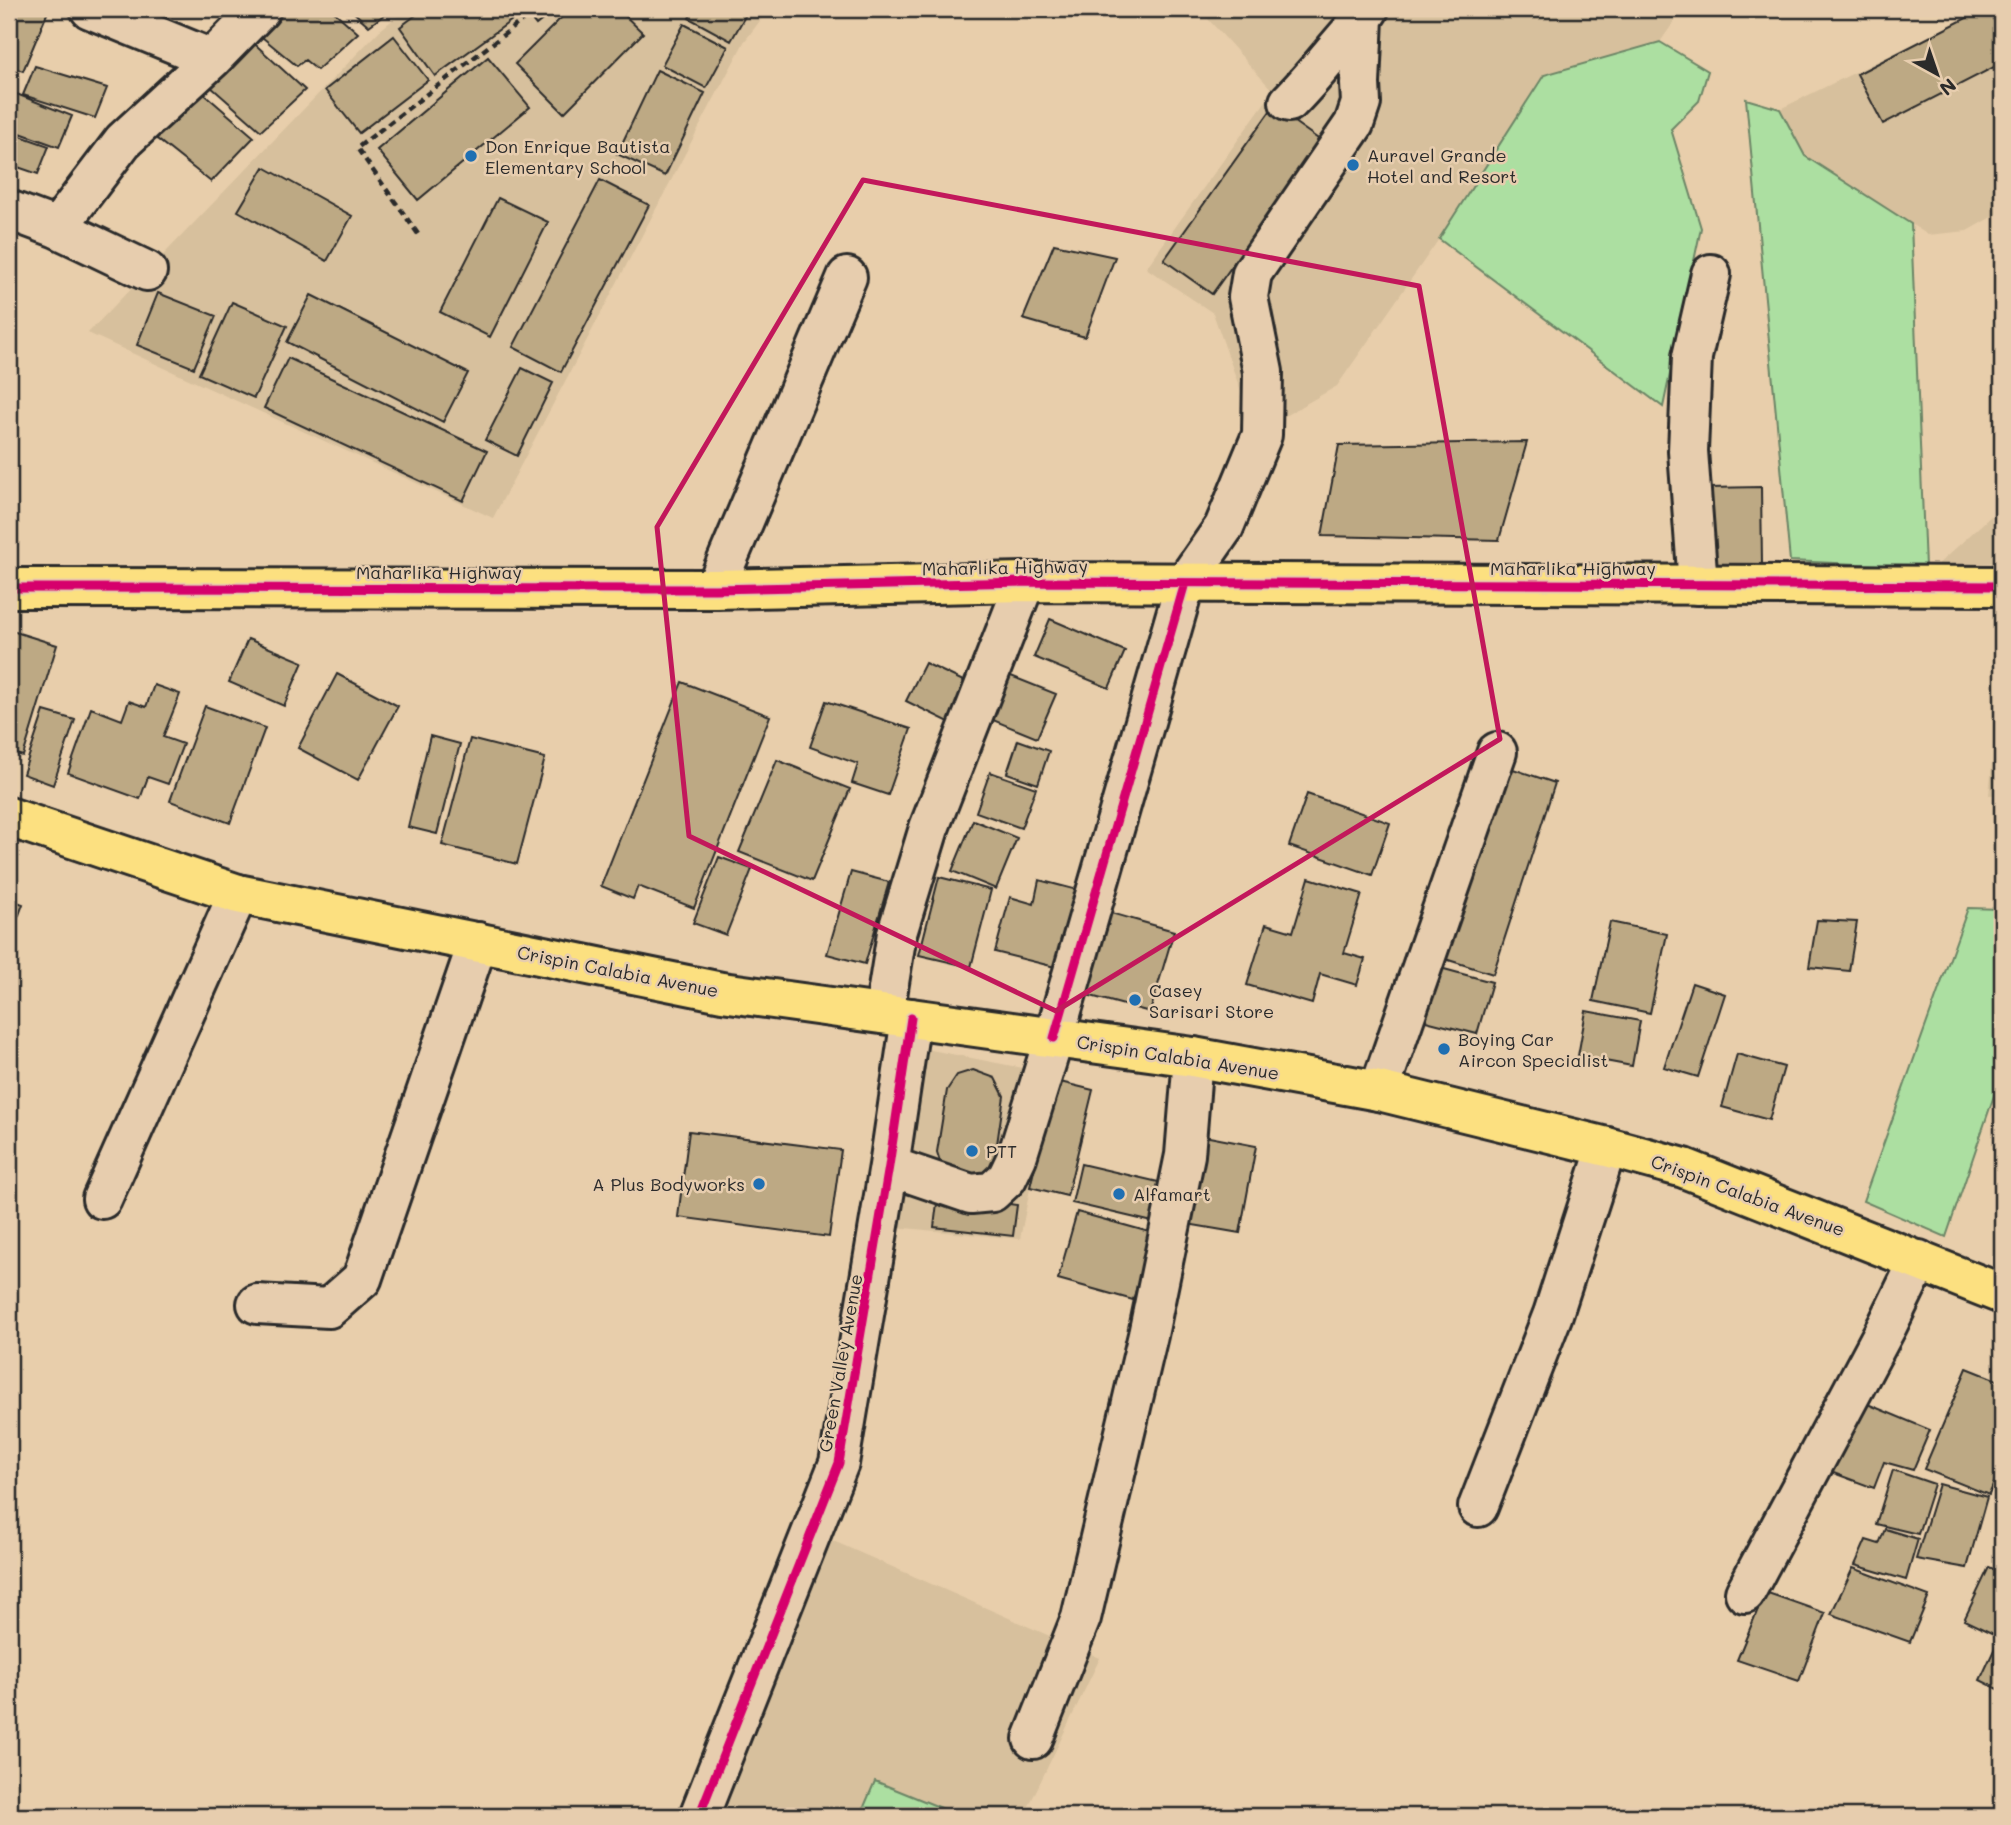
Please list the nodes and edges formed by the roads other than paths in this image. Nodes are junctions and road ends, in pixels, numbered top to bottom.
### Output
1 (90, 9) edge
2 (261, 9) edge
3 (1366, 13) edge
4 (212, 59) junction
5 (1289, 102) dead end
6 (9, 210) edge
7 (57, 228) junction
8 (148, 271) dead end
9 (1711, 274) dead end
10 (847, 277) dead end
11 (1025, 582) junction
12 (1185, 583) junction
13 (1698, 584) junction
14 (2002, 586) edge
15 (9, 588) edge
16 (715, 589) junction
17 (1497, 752) dead end
18 (9, 817) edge
19 (238, 894) junction
20 (478, 942) junction
21 (898, 1016) junction
22 (1054, 1038) junction
23 (1193, 1057) junction
24 (1379, 1091) junction
25 (1607, 1147) junction
26 (889, 1166) junction
27 (102, 1199) dead end
28 (1919, 1260) junction
29 (2002, 1294) edge
30 (257, 1304) dead end
31 (1478, 1507) dead end
32 (1745, 1594) dead end
33 (1033, 1740) dead end
34 (699, 1816) edge

1 - 4 street
2 - 4 street
3 - 5 street
3 - 12 street
4 - 7 street
6 - 7 street
7 - 8 street
9 - 13 street
10 - 16 street
11 - 12 main road, Maharlika Highway
11 - 16 main road, Maharlika Highway
11 - 21 street, Green Valley Avenue
12 - 13 main road, Maharlika Highway
12 - 22 street
13 - 14 main road, Maharlika Highway
15 - 16 main road, Maharlika Highway
17 - 24 street
18 - 19 main road, Crispin Calabia Avenue
19 - 20 main road, Crispin Calabia Avenue
19 - 27 street
20 - 21 main road, Crispin Calabia Avenue
20 - 30 street
21 - 22 main road, Crispin Calabia Avenue
21 - 26 street, Green Valley Avenue
22 - 23 main road, Crispin Calabia Avenue
22 - 26 street
23 - 24 main road, Crispin Calabia Avenue
23 - 33 street
24 - 25 main road, Crispin Calabia Avenue
25 - 28 main road, Crispin Calabia Avenue
25 - 31 street
26 - 34 street, Green Valley Avenue
28 - 29 main road, Crispin Calabia Avenue
28 - 32 street

